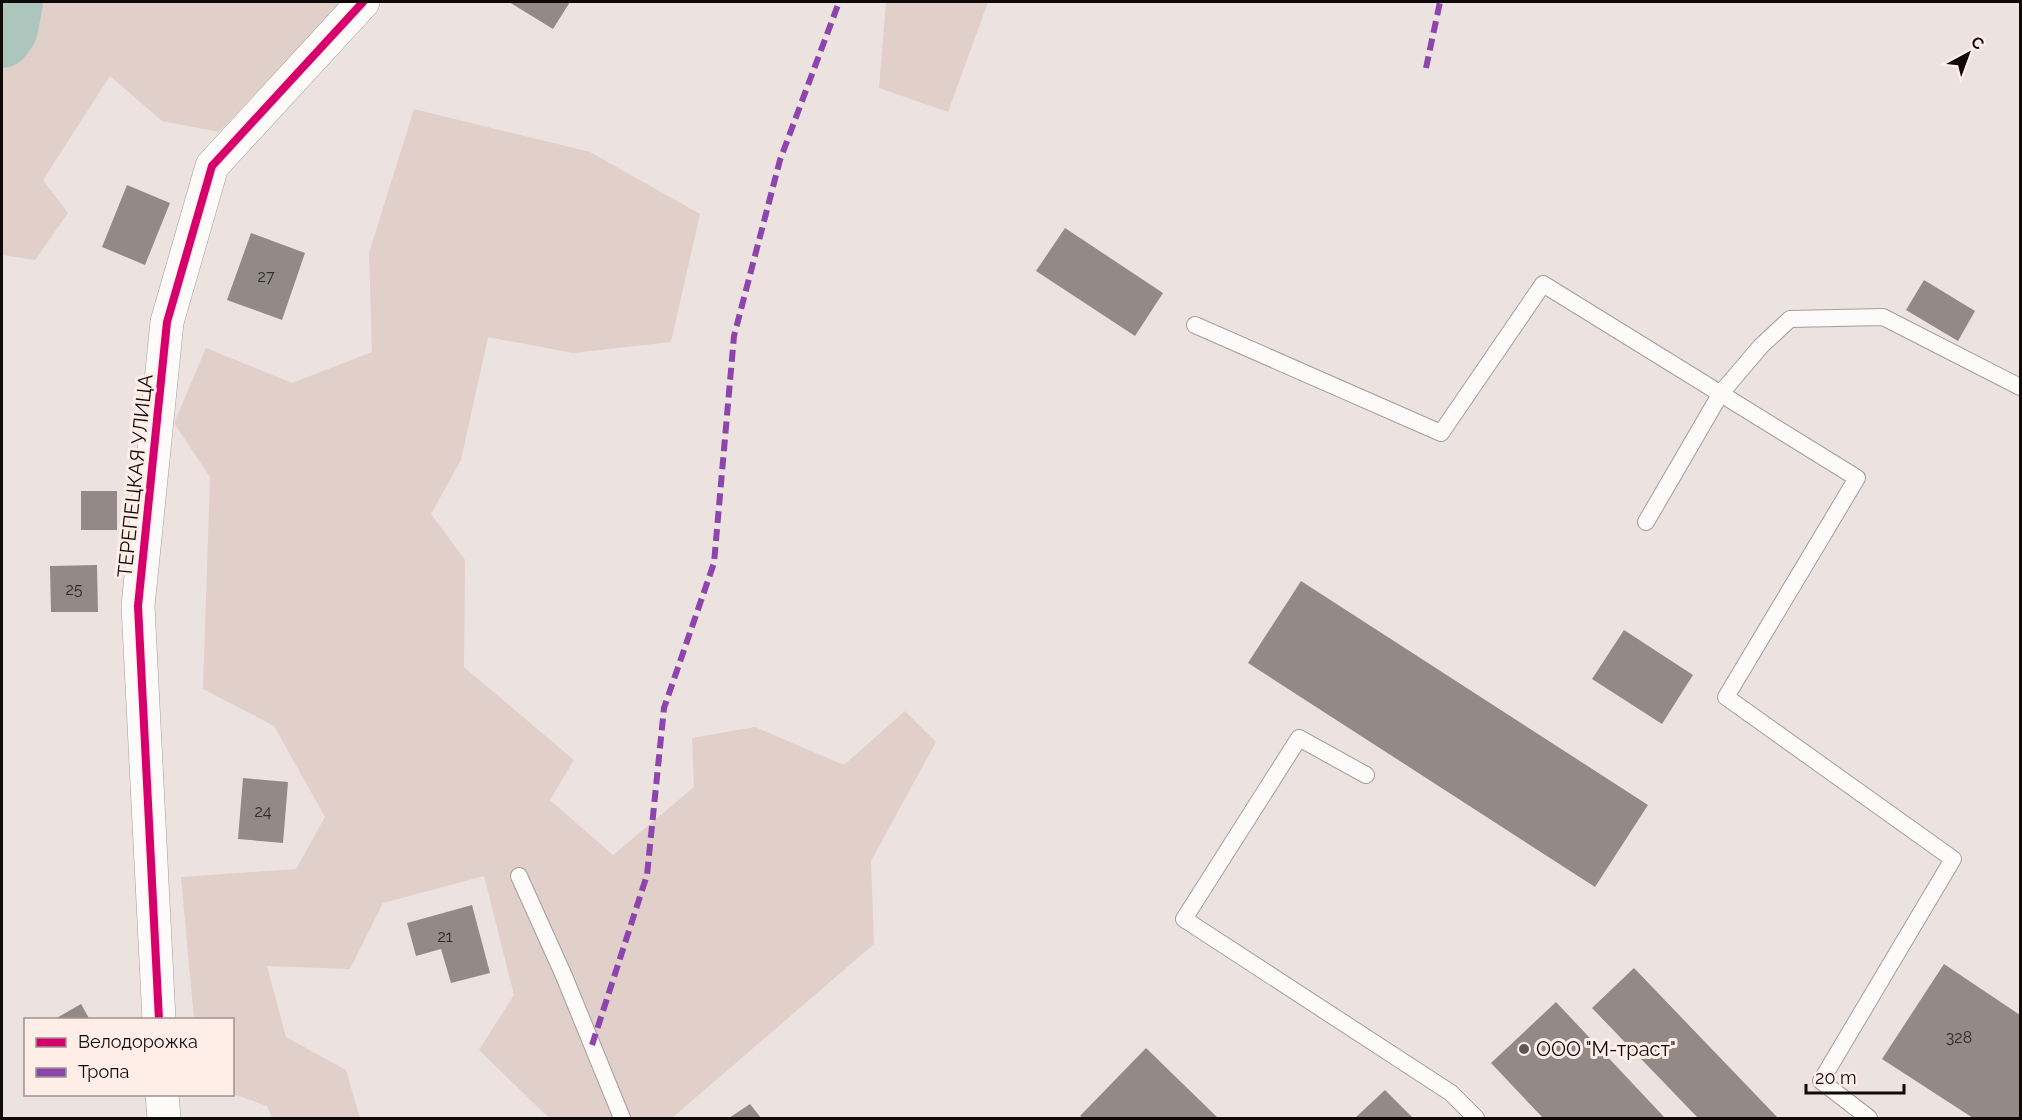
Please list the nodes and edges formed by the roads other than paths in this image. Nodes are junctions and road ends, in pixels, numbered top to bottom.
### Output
1 (363, 2) edge
2 (1195, 325) dead end
3 (2020, 387) edge
4 (1721, 393) junction
5 (1646, 522) dead end
6 (1366, 776) dead end
7 (519, 876) dead end
8 (159, 1018) edge
9 (162, 1096) edge
10 (164, 1119) edge
11 (622, 1119) edge
12 (1476, 1119) edge
13 (1869, 1119) edge

1 - 8 street, ТЕРЕПЕЦКАЯ УЛИЦА
2 - 4 lane
3 - 4 lane
4 - 5 lane
4 - 13 lane
6 - 12 lane
7 - 11 lane
9 - 10 street

